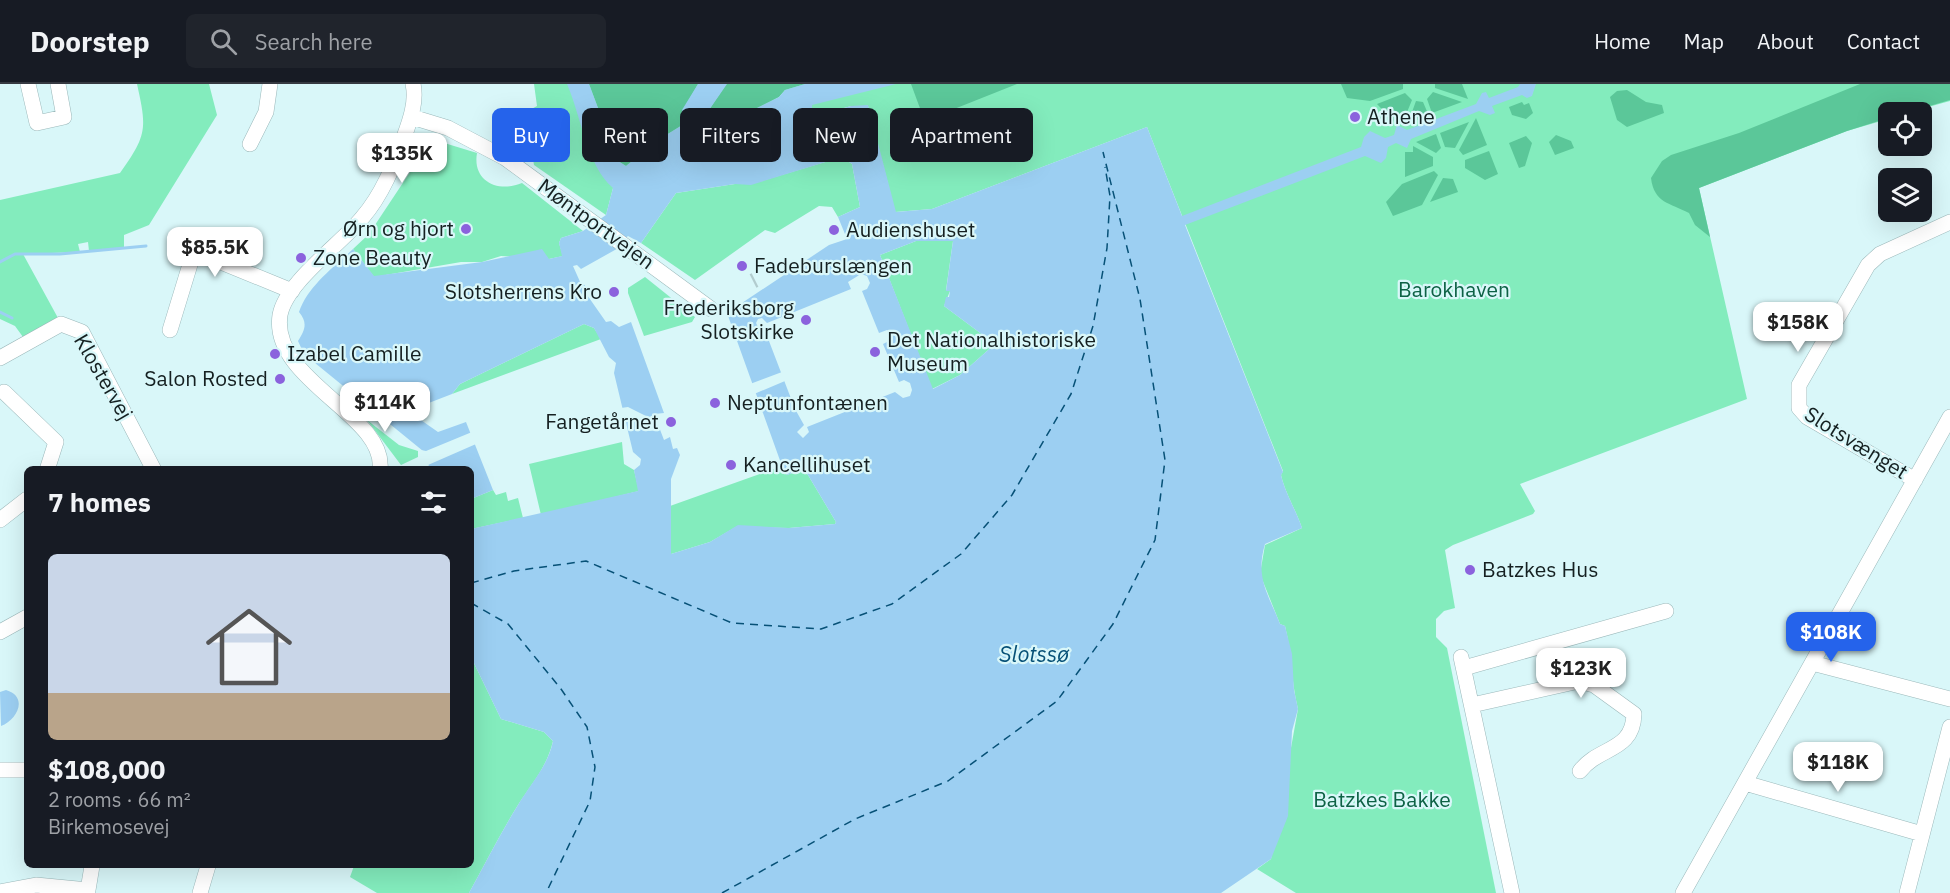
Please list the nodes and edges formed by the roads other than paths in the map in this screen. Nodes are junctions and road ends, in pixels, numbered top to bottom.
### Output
1 (28, 84) edge
2 (58, 84) edge
3 (270, 84) edge
4 (413, 84) edge
5 (412, 117) junction
6 (250, 144) dead end
7 (1950, 222) edge
8 (292, 291) junction
9 (711, 309) dead end
10 (170, 330) dead end
11 (0, 358) edge
12 (4, 392) dead end
13 (1950, 417) edge
14 (48, 466) edge
15 (152, 466) edge
16 (380, 466) edge
17 (1915, 480) junction
18 (24, 500) edge
19 (0, 520) edge
20 (1666, 610) dead end
21 (24, 619) edge
22 (0, 632) edge
23 (1812, 663) junction
24 (1950, 699) edge
25 (1472, 705) junction
26 (1950, 727) edge
27 (0, 770) edge
28 (24, 770) edge
29 (1580, 771) dead end
30 (1745, 783) junction
31 (1922, 834) junction
32 (92, 868) edge
33 (207, 868) edge
34 (0, 892) edge
35 (200, 893) edge
36 (1512, 893) edge
37 (1683, 893) edge
38 (1907, 893) edge

1 - 2 street
3 - 6 street
4 - 5 street
5 - 8 street
5 - 9 street, Møntportvejen
7 - 17 street, Slotsvænget
8 - 10 street
8 - 16 street
11 - 15 street, Klostervej
12 - 14 street
13 - 17 street
17 - 23 street
18 - 19 street
20 - 25 street
21 - 22 street
23 - 24 street
23 - 30 street
25 - 29 street
25 - 36 street
26 - 31 street
27 - 28 street
30 - 31 street
30 - 37 street
31 - 38 street
32 - 34 street
33 - 35 street

